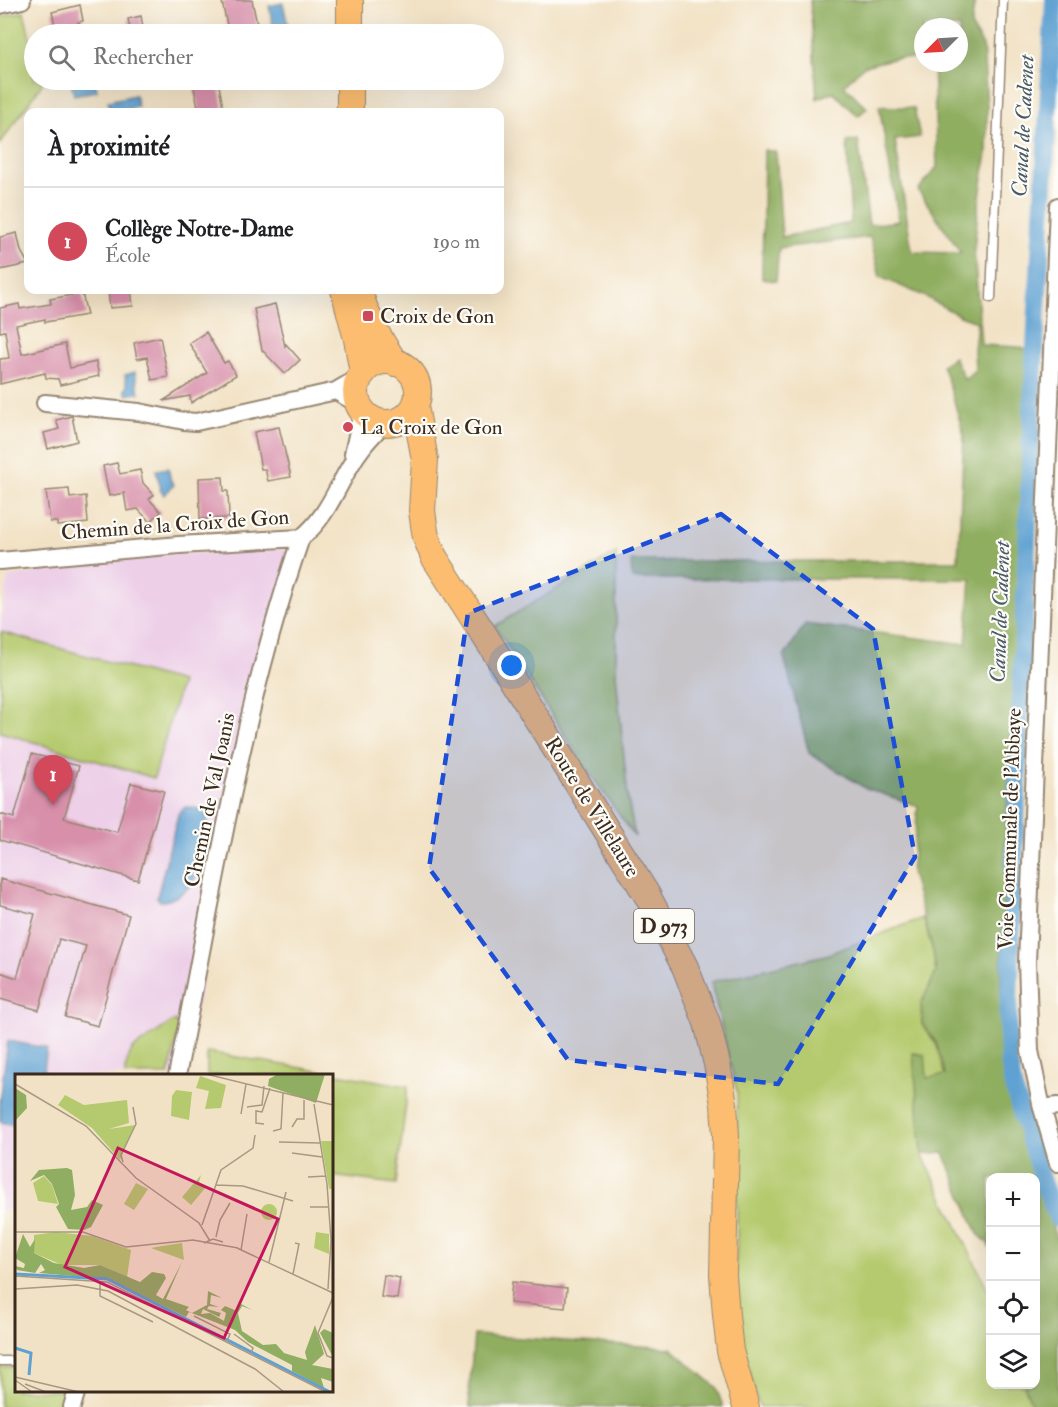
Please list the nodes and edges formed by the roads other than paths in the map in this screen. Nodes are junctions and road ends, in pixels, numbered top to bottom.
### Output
1 (22, 0) edge
2 (350, 0) edge
3 (1003, 0) edge
4 (0, 5) edge
5 (350, 24) edge
6 (350, 90) edge
7 (350, 108) edge
8 (1058, 206) edge
9 (345, 294) edge
10 (360, 294) edge
11 (991, 298) dead end
12 (395, 363) junction
13 (361, 375) junction
14 (336, 392) junction
15 (45, 403) dead end
16 (359, 406) junction
17 (415, 406) junction
18 (385, 423) junction
19 (349, 466) junction
20 (423, 473) junction
21 (301, 538) junction
22 (0, 561) edge
23 (177, 1074) edge
24 (1050, 1107) edge
25 (1058, 1162) edge
26 (76, 1392) edge
27 (72, 1407) edge
28 (746, 1407) edge

1 - 4 street
2 - 5 main road
3 - 11 lane
6 - 7 main road
8 - 24 street, Voie Communale de l'Abbaye
9 - 13 main road
10 - 12 main road
12 - 13 main road
12 - 17 main road
13 - 14 street
13 - 16 main road
14 - 15 street
14 - 16 street
16 - 18 main road
16 - 19 street, Chemin de la Croix de Gon
17 - 18 main road
17 - 20 main road, Route de Villelaure / D 973
18 - 19 street, Chemin de la Croix de Gon
18 - 20 main road, Route de Villelaure / D 973
19 - 21 street, Chemin de la Croix de Gon
20 - 28 main road, Route de Villelaure / D 973
21 - 22 street, Chemin de la Croix de Gon
21 - 23 street, Chemin de Val Joanis
24 - 25 street, Voie Communale de l'Abbaye
26 - 27 street

